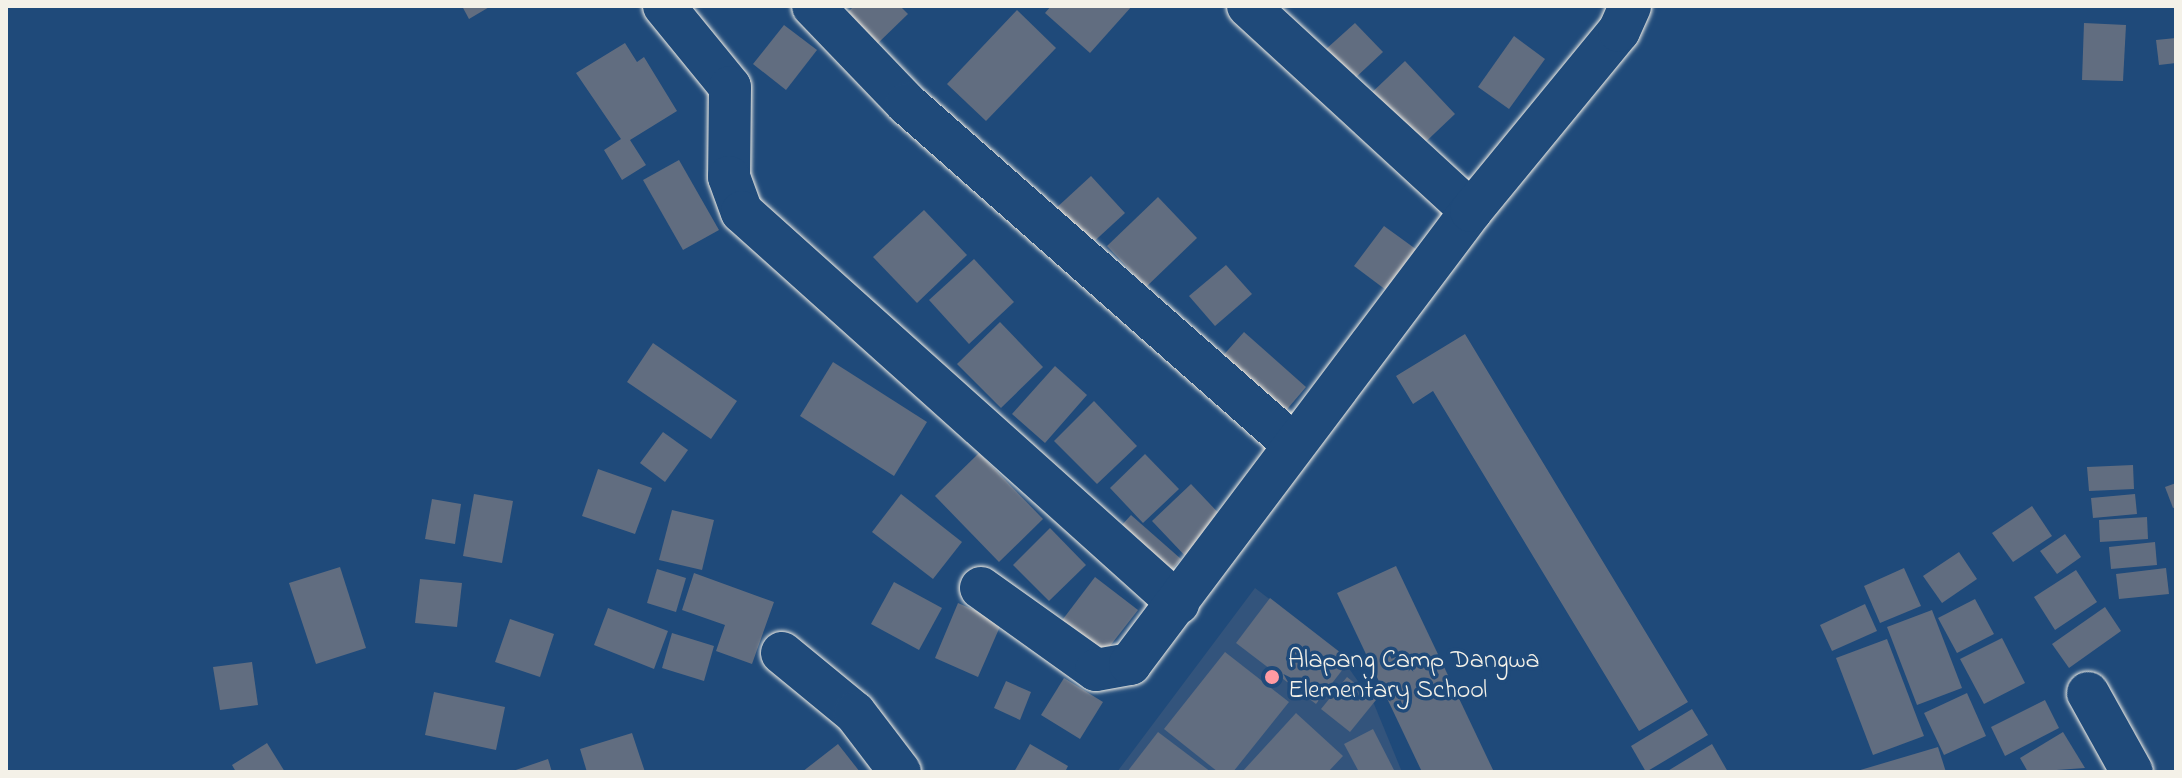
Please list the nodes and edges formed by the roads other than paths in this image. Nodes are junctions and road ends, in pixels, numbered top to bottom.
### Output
1 (664, 6) edge
2 (813, 6) edge
3 (1248, 6) edge
4 (1630, 6) edge
5 (1471, 211) junction
6 (1293, 444) junction
7 (981, 588) dead end
8 (1178, 603) junction
9 (782, 653) dead end
10 (2088, 693) dead end
11 (900, 772) edge
12 (2132, 772) edge

1 - 8 street
2 - 6 street
3 - 5 street
4 - 5 street
5 - 6 street
6 - 8 street
7 - 8 street
9 - 11 street
10 - 12 street

